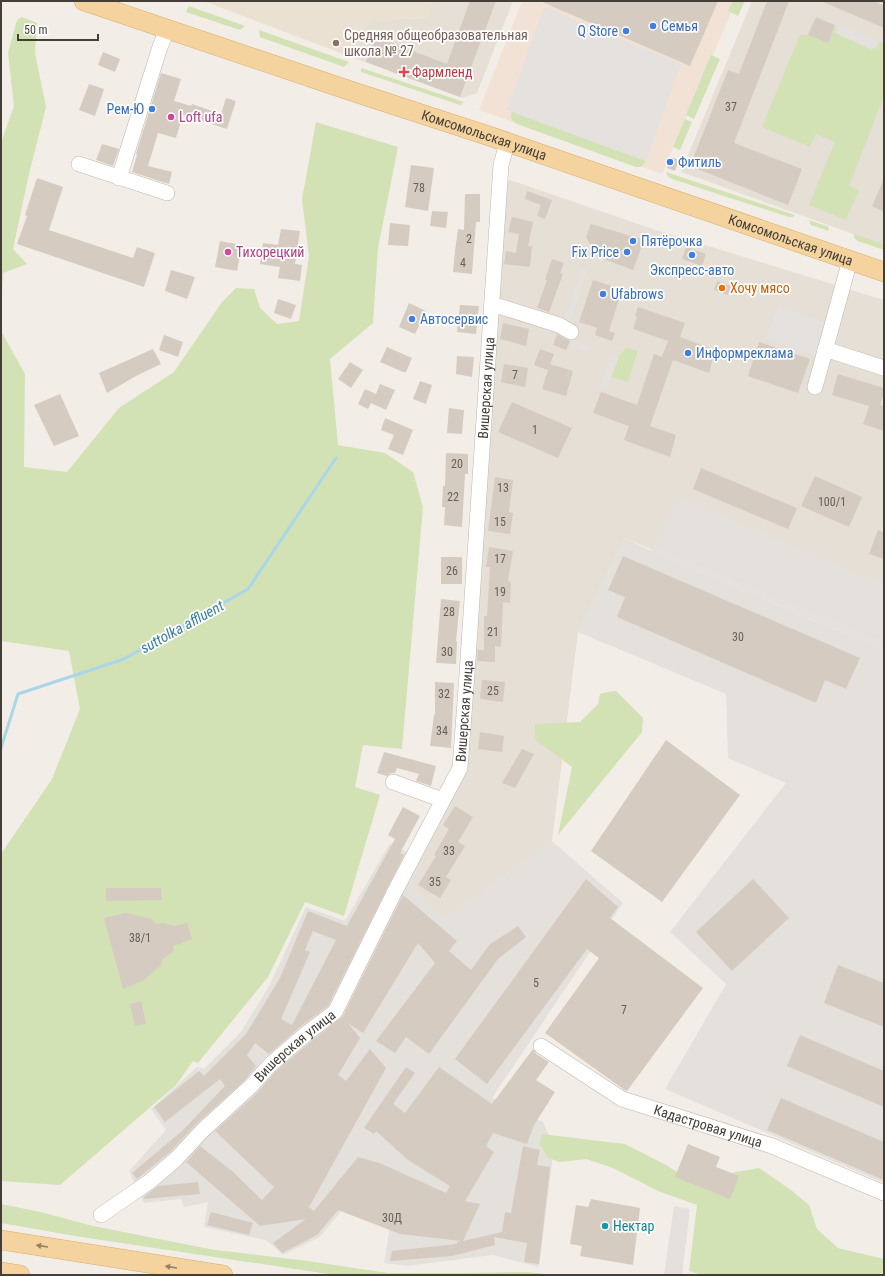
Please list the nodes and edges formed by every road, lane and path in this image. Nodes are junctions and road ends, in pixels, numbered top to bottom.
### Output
1 (84, 1) edge
2 (167, 29) junction
3 (507, 143) junction
4 (79, 164) dead end
5 (119, 178) junction
6 (167, 193) dead end
7 (850, 260) junction
8 (884, 272) edge
9 (492, 304) junction
10 (571, 332) dead end
11 (825, 349) junction
12 (884, 368) edge
13 (815, 386) dead end
14 (393, 782) dead end
15 (443, 800) junction
16 (541, 1046) dead end
17 (884, 1193) edge
18 (101, 1215) dead end
19 (1, 1240) edge
20 (1, 1272) edge
21 (20, 1275) edge
22 (223, 1275) edge

1 - 2 main road, Комсомольская улица
2 - 3 main road, Комсомольская улица
2 - 5 street
3 - 7 main road, Комсомольская улица
3 - 9 street, Вишерская улица
4 - 5 street
5 - 6 street
7 - 8 main road, Комсомольская улица
7 - 11 street
9 - 10 street
9 - 15 street, Вишерская улица
11 - 12 street
11 - 13 street
14 - 15 street
15 - 18 street, Вишерская улица
16 - 17 street, Кадастровая улица
22 -> 19 main road
20 - 21 main road

